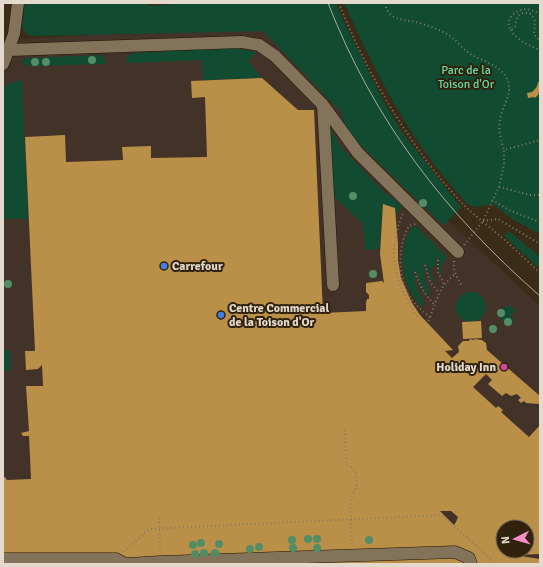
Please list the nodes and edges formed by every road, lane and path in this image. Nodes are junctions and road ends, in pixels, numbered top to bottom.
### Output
1 (18, 3) edge
2 (340, 3) edge
3 (385, 3) edge
4 (540, 15) edge
5 (511, 30) junction
6 (540, 41) edge
7 (9, 50) junction
8 (540, 50) edge
9 (3, 64) edge
10 (323, 105) junction
11 (540, 141) edge
12 (504, 150) junction
13 (499, 187) junction
14 (540, 195) edge
15 (492, 200) junction
16 (410, 204) junction
17 (483, 221) junction
18 (540, 222) edge
19 (419, 226) dead end
20 (540, 244) edge
21 (456, 256) junction
22 (438, 260) dead end
23 (425, 265) dead end
24 (415, 272) dead end
25 (540, 273) edge
26 (455, 274) junction
27 (444, 284) junction
28 (333, 285) dead end
29 (462, 286) dead end
30 (439, 293) junction
31 (435, 305) junction
32 (430, 317) junction
33 (419, 319) dead end
34 (427, 324) dead end
35 (345, 430) dead end
36 (159, 518) dead end
37 (351, 519) junction
38 (159, 528) junction
39 (353, 554) junction
40 (3, 559) edge
41 (470, 561) edge
42 (160, 562) junction
43 (128, 563) edge
44 (496, 564) edge

1 - 7 street
2 - 17 path
3 - 12 path
4 - 5 path
5 - 6 path
5 - 8 path
7 - 9 street
7 - 10 street
10 - 16 street
10 - 28 street
11 - 12 path
12 - 13 path
13 - 14 path
13 - 15 path
15 - 17 path
15 - 18 path
16 - 21 street
16 - 33 path
17 - 20 path
17 - 21 path
17 - 25 path
19 - 32 path
21 - 26 path
22 - 27 path
23 - 30 path
24 - 31 path
26 - 27 path
26 - 29 path
27 - 30 path
30 - 31 path
31 - 32 path
32 - 34 path
35 - 37 path
36 - 38 path
37 - 38 path
37 - 39 path
37 - 44 path
38 - 42 path
38 - 43 path
39 - 41 street
39 - 42 street
40 - 43 street
42 - 43 street

